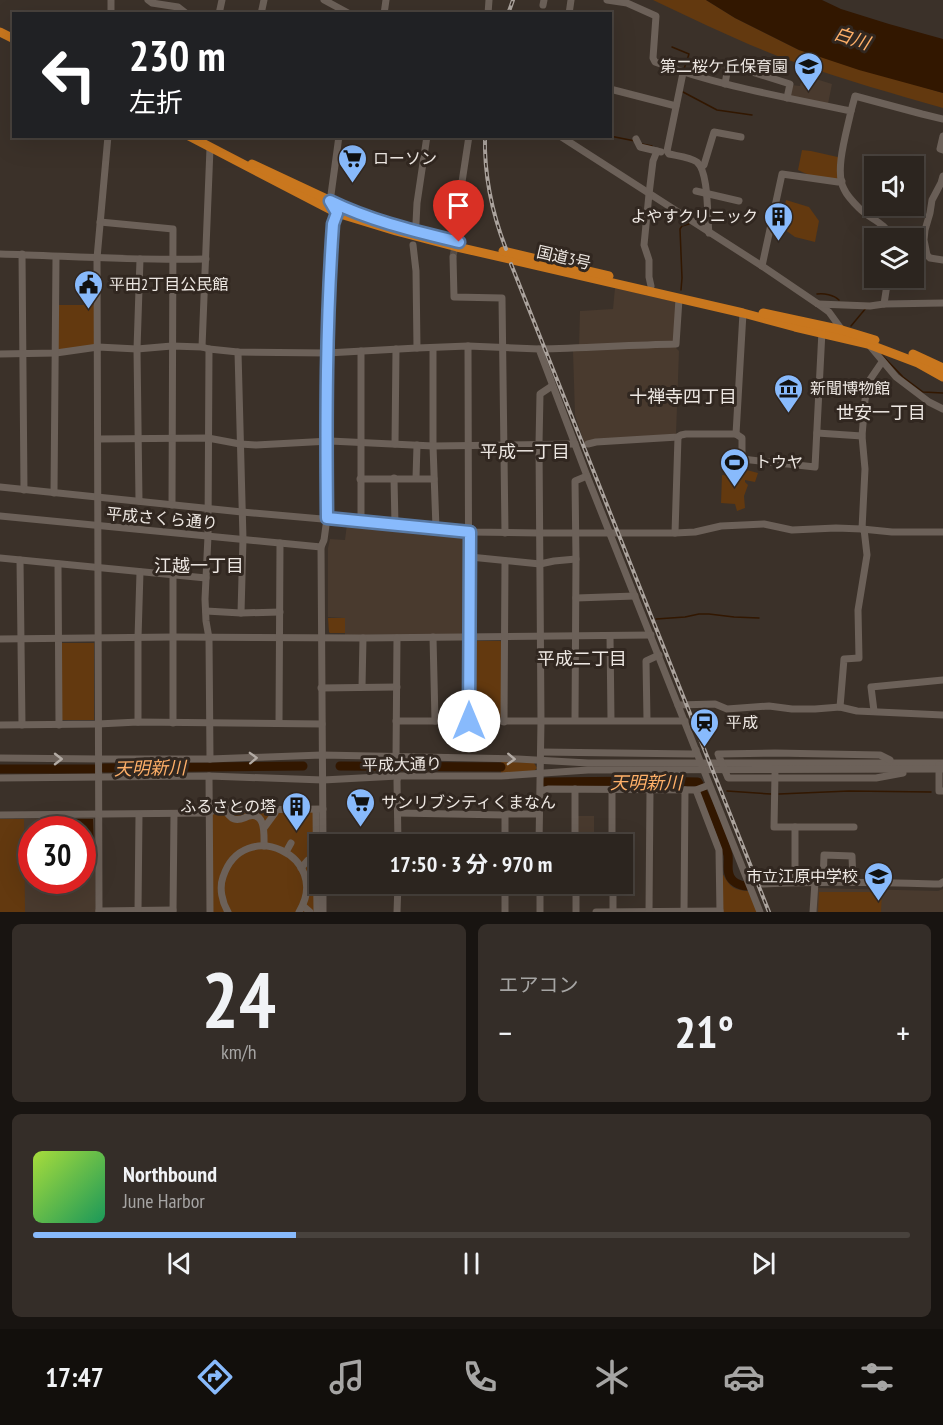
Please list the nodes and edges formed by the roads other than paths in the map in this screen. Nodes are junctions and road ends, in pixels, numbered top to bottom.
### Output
1 (148, 0) edge
2 (324, 0) edge
3 (607, 0) edge
4 (184, 12) edge
5 (346, 12) edge
6 (683, 72) junction
7 (724, 84) junction
8 (612, 90) edge
9 (787, 98) junction
10 (676, 106) junction
11 (851, 111) junction
12 (943, 119) edge
13 (943, 136) edge
14 (741, 137) dead end
15 (108, 138) edge
16 (339, 138) edge
17 (427, 138) edge
18 (469, 138) edge
19 (563, 138) edge
20 (636, 139) dead end
21 (209, 142) edge
22 (943, 150) edge
23 (657, 151) junction
24 (669, 154) junction
25 (701, 166) junction
26 (943, 176) edge
27 (842, 181) junction
28 (696, 191) dead end
29 (705, 192) junction
30 (649, 194) junction
31 (330, 201) junction
32 (739, 201) dead end
33 (337, 213) junction
34 (100, 222) junction
35 (416, 223) dead end
36 (885, 228) edge
37 (457, 233) tunnel mouth
38 (709, 233) junction
39 (413, 245) dead end
40 (485, 250) junction
41 (0, 254) edge
42 (22, 254) junction
43 (56, 257) junction
44 (453, 257) tunnel mouth
45 (97, 258) junction
46 (140, 259) junction
47 (206, 259) junction
48 (172, 260) junction
49 (529, 260) junction
50 (943, 260) edge
51 (762, 266) junction
52 (651, 286) junction
53 (886, 288) edge
54 (679, 299) junction
55 (943, 303) edge
56 (818, 304) junction
57 (884, 304) junction
58 (743, 313) junction
59 (822, 329) junction
60 (842, 334) junction
61 (868, 344) junction
62 (172, 346) junction
63 (468, 346) junction
64 (98, 347) junction
65 (503, 347) junction
66 (206, 348) junction
67 (417, 348) junction
68 (433, 348) junction
69 (137, 349) junction
70 (396, 349) junction
71 (539, 349) junction
72 (361, 351) junction
73 (238, 352) junction
74 (23, 353) junction
75 (56, 353) junction
76 (327, 353) junction
77 (0, 354) edge
78 (882, 362) junction
79 (943, 368) edge
80 (943, 377) edge
81 (552, 386) junction
82 (943, 409) edge
83 (817, 433) junction
84 (736, 434) junction
85 (862, 436) junction
86 (173, 438) junction
87 (208, 438) junction
88 (678, 438) junction
89 (98, 439) junction
90 (138, 440) junction
91 (327, 441) junction
92 (361, 442) junction
93 (240, 444) junction
94 (395, 444) junction
95 (504, 444) junction
96 (539, 444) junction
97 (575, 444) junction
98 (588, 444) dead end
99 (417, 445) junction
100 (469, 445) junction
101 (433, 446) junction
102 (587, 476) junction
103 (360, 478) junction
104 (394, 478) junction
105 (416, 478) junction
106 (434, 479) junction
107 (0, 487) edge
108 (24, 490) junction
109 (54, 493) junction
110 (98, 497) junction
111 (139, 501) junction
112 (172, 505) junction
113 (208, 508) junction
114 (242, 512) junction
115 (0, 516) edge
116 (327, 518) junction
117 (361, 521) junction
118 (395, 525) junction
119 (98, 526) junction
120 (436, 528) junction
121 (863, 529) junction
122 (470, 532) junction
123 (943, 532) edge
124 (504, 533) junction
125 (539, 533) junction
126 (576, 533) junction
127 (610, 533) junction
128 (675, 533) junction
129 (208, 536) junction
130 (243, 539) junction
131 (280, 543) junction
132 (321, 547) junction
133 (470, 557) junction
134 (0, 558) edge
135 (576, 559) junction
136 (20, 560) junction
137 (505, 561) junction
138 (58, 564) junction
139 (540, 564) junction
140 (98, 569) junction
141 (140, 572) junction
142 (172, 575) junction
143 (206, 578) junction
144 (636, 596) junction
145 (576, 598) junction
146 (206, 611) junction
147 (280, 612) junction
148 (242, 613) junction
149 (651, 635) junction
150 (504, 636) junction
151 (540, 636) junction
152 (575, 636) junction
153 (610, 636) junction
154 (173, 637) junction
155 (433, 637) junction
156 (469, 637) junction
157 (58, 638) junction
158 (98, 638) junction
159 (138, 638) junction
160 (209, 638) junction
161 (280, 638) junction
162 (321, 638) junction
163 (363, 638) junction
164 (397, 638) junction
165 (0, 639) edge
166 (21, 639) junction
167 (659, 655) junction
168 (943, 680) edge
169 (362, 687) junction
170 (397, 687) junction
171 (321, 688) junction
172 (678, 705) junction
173 (840, 707) junction
174 (874, 711) junction
175 (943, 715) edge
176 (575, 720) junction
177 (611, 720) junction
178 (647, 720) junction
179 (685, 720) junction
180 (396, 721) junction
181 (435, 721) junction
182 (469, 721) junction
183 (541, 721) junction
184 (209, 722) junction
185 (504, 722) junction
186 (138, 723) junction
187 (173, 723) junction
188 (279, 723) junction
189 (98, 724) junction
190 (322, 724) junction
191 (0, 725) edge
192 (21, 725) junction
193 (59, 725) junction
194 (696, 750) junction
195 (541, 752) junction
196 (776, 753) junction
197 (322, 755) junction
198 (396, 757) junction
199 (0, 758) edge
200 (210, 759) junction
201 (541, 760) junction
202 (99, 761) junction
203 (894, 762) junction
204 (941, 766) edge
205 (876, 770) junction
206 (541, 773) junction
207 (99, 776) junction
208 (209, 776) junction
209 (398, 776) junction
210 (774, 777) junction
211 (0, 778) edge
212 (323, 780) junction
213 (709, 785) junction
214 (575, 789) junction
215 (612, 789) junction
216 (650, 789) junction
217 (541, 790) junction
218 (685, 790) junction
219 (696, 790) junction
220 (943, 791) edge
221 (318, 811) junction
222 (227, 813) junction
223 (275, 813) junction
224 (398, 813) junction
225 (539, 813) junction
226 (174, 814) junction
227 (0, 815) edge
228 (99, 815) junction
229 (139, 815) junction
230 (505, 815) junction
231 (210, 817) junction
232 (795, 827) junction
233 (854, 827) dead end
234 (264, 828) junction
235 (317, 834) edge
236 (321, 834) edge
237 (398, 834) edge
238 (505, 834) edge
239 (539, 834) edge
240 (575, 834) edge
241 (612, 834) edge
242 (291, 843) dead end
243 (264, 846) junction
244 (286, 852) junction
245 (309, 860) edge
246 (301, 868) junction
247 (795, 882) junction
248 (814, 882) junction
249 (823, 882) junction
250 (853, 882) junction
251 (943, 882) edge
252 (309, 883) edge
253 (763, 884) dead end
254 (306, 887) junction
255 (317, 894) edge
256 (323, 894) edge
257 (398, 894) edge
258 (505, 894) edge
259 (540, 894) edge
260 (576, 894) edge
261 (613, 894) edge
262 (301, 909) edge
263 (138, 911) edge
264 (173, 911) edge
265 (613, 911) edge
266 (720, 911) edge
267 (99, 912) edge
268 (210, 912) edge
269 (228, 912) edge
270 (310, 912) edge
271 (317, 912) edge
272 (323, 912) edge
273 (398, 912) edge
274 (505, 912) edge
275 (540, 912) edge
276 (576, 912) edge
277 (596, 912) edge
278 (649, 912) edge
279 (684, 912) edge
280 (760, 912) edge
281 (813, 912) edge

1 - 4 street
2 - 5 street
3 - 6 street
6 - 7 street
6 - 10 street
7 - 9 street
7 - 9 street
8 - 10 street
9 - 11 street
10 - 24 street
11 - 12 street
11 - 27 street
13 - 22 street
14 - 25 street
15 - 34 street
16 - 31 street
17 - 35 street
18 - 37 street
19 - 30 street
20 - 23 street
21 - 31 highway, 国道3号
21 - 33 highway, 国道3号
21 - 47 street
23 - 24 street
23 - 30 street
24 - 25 street
25 - 29 street
26 - 50 street
27 - 36 street
27 - 51 street
28 - 29 street
29 - 32 street
29 - 38 street
30 - 38 street
30 - 52 street
31 - 33 street
31 - 40 highway, 国道3号
33 - 40 highway, 国道3号
33 - 76 street
34 - 45 street
34 - 48 street
38 - 51 street
39 - 67 street
40 - 49 highway, 国道3号
41 - 42 street
42 - 43 street
42 - 74 street
43 - 45 street
43 - 75 street
44 - 65 street
45 - 46 street
45 - 64 street
46 - 48 street
46 - 69 street
47 - 48 street
47 - 66 street
48 - 62 street
49 - 52 highway, 国道3号
49 - 54 highway, 国道3号
51 - 56 street
52 - 59 highway, 国道3号
53 - 57 street
54 - 58 highway, 国道3号
54 - 71 street
55 - 57 street
56 - 57 street
56 - 60 street
58 - 59 highway, 国道3号
58 - 84 street
59 - 60 highway, 国道3号
59 - 83 street
60 - 61 highway, 国道3号
60 - 79 highway, 国道3号
61 - 78 street
61 - 80 highway, 国道3号
62 - 66 street
62 - 69 street
62 - 86 street
63 - 65 street
63 - 68 street
63 - 100 street
64 - 69 street
64 - 75 street
64 - 89 street
65 - 71 street
65 - 95 street
66 - 73 street
66 - 87 street
67 - 68 street
67 - 70 street
68 - 101 street
69 - 90 street
70 - 72 street
70 - 94 street
71 - 81 street
72 - 76 street
72 - 92 street
73 - 76 street
73 - 93 street
74 - 75 street
74 - 77 street
74 - 108 street
75 - 109 street
76 - 91 street
78 - 82 street
78 - 85 street
81 - 96 street
81 - 97 street
83 - 84 street
83 - 85 street
84 - 88 street
85 - 121 street
86 - 87 street
86 - 90 street
86 - 112 street
87 - 93 street
87 - 113 street
88 - 98 street
88 - 128 street
89 - 90 street
89 - 110 street
90 - 111 street
91 - 92 street
91 - 93 street
91 - 116 street
92 - 94 street
92 - 103 street
93 - 114 street
94 - 99 street
95 - 96 street
95 - 100 street
95 - 124 street
96 - 97 street
96 - 125 street
97 - 102 street
99 - 101 street
99 - 105 street
100 - 101 street
100 - 122 street
101 - 106 street
102 - 126 street
102 - 127 street
103 - 104 street
103 - 117 street
104 - 105 street
104 - 118 street
105 - 106 street
106 - 120 street
107 - 108 street
108 - 109 street
109 - 110 street
110 - 111 street
110 - 119 street
111 - 112 street
112 - 113 street
113 - 114 street
113 - 129 street
114 - 116 street
114 - 130 street
115 - 119 street, 平成さくら通り
116 - 117 street
116 - 132 street
117 - 118 street
118 - 120 street
119 - 129 street, 平成さくら通り
119 - 140 street
120 - 122 street
121 - 123 street
121 - 128 street
121 - 173 street
122 - 124 street
122 - 133 street
124 - 125 street
125 - 126 street
125 - 139 street
126 - 127 street
126 - 135 street
127 - 128 street
127 - 144 street
129 - 130 street, 平成さくら通り
129 - 143 street
130 - 131 street, 平成さくら通り
130 - 148 street
131 - 132 street, 平成さくら通り
131 - 147 street
132 - 162 street
133 - 137 street
133 - 156 street
134 - 136 street
135 - 139 street
135 - 145 street
136 - 138 street
136 - 166 street
137 - 139 street
137 - 150 street
138 - 140 street
138 - 157 street
139 - 151 street
140 - 141 street
140 - 158 street
141 - 142 street
141 - 159 street
142 - 143 street
142 - 154 street
143 - 146 street
144 - 145 street
144 - 149 street
145 - 152 street
146 - 148 street
146 - 160 street
147 - 148 street
147 - 161 street
149 - 153 street
149 - 167 street
150 - 151 street
150 - 156 street
150 - 185 street
151 - 152 street
151 - 183 street
152 - 153 street
152 - 176 street
153 - 177 street
154 - 159 street
154 - 160 street
154 - 187 street
155 - 156 street
155 - 164 street
155 - 181 street
156 - 182 street
157 - 158 street
157 - 166 street
157 - 193 street
158 - 159 street
158 - 189 street
159 - 186 street
160 - 161 street
160 - 184 street
161 - 162 street
161 - 188 street
162 - 163 street
162 - 171 street
163 - 164 street
163 - 169 street
164 - 170 street
165 - 166 street
166 - 192 street
167 - 172 street
167 - 178 street
168 - 174 street
169 - 170 street
169 - 171 street
170 - 180 street
171 - 190 street
172 - 173 street
172 - 179 street
173 - 174 street
174 - 175 street
176 - 177 street
176 - 183 street
177 - 178 street
178 - 179 street
179 - 194 street
180 - 181 street
180 - 198 street
181 - 182 street
182 - 185 street
183 - 185 street
183 - 195 street
184 - 187 street
184 - 188 street
184 - 200 street
186 - 187 street
186 - 189 street
188 - 190 street
189 - 193 street
189 - 202 street
190 - 197 street
191 - 192 street
192 - 193 street
194 - 195 street
194 - 213 street
195 - 201 street
196 - 203 street
196 - 210 street
196 - 210 street
197 - 198 street, 平成大通り
200 -> 197 street, 平成大通り
197 - 212 street
198 -> 201 street, 平成大通り
199 -> 202 street, 平成大通り
200 - 202 street, 平成大通り
201 - 205 street, 平成大通り
201 - 206 street
202 - 207 street
203 - 204 street
203 - 205 street
204 - 205 street
204 - 220 street
205 - 206 street, 平成大通り
205 - 210 street
206 - 209 street, 平成大通り
206 - 217 street
207 - 208 street, 平成大通り
207 - 211 street, 平成大通り
207 - 228 street
208 - 212 street, 平成大通り
208 - 231 street
209 - 212 street, 平成大通り
209 - 224 street
210 - 232 street
212 - 221 street
213 - 219 street
213 - 280 street
214 - 215 street
214 - 217 street
214 - 240 street
215 - 216 street
215 - 241 street
216 - 218 street
216 - 278 street
217 - 225 street
218 - 219 street
218 - 279 street
219 - 266 street
221 - 223 street
221 - 231 street
221 - 235 street
221 - 236 street
222 - 223 street
222 - 231 street
222 - 234 street
223 - 234 street
224 - 230 street
224 - 237 street
225 - 230 street
225 - 239 street
226 - 229 street
226 - 231 street
226 - 264 street
227 - 228 street
228 - 229 street
228 - 267 street
229 - 263 street
230 - 238 street
231 - 268 street
232 - 233 street
232 - 247 street
234 - 243 street
242 - 244 street
243 - 244 street
243 - 269 street
244 - 246 street
245 - 246 street
246 - 254 street
247 - 248 street
247 - 253 street
248 - 249 street
248 - 281 street
249 - 250 street
249 - 250 street
250 - 251 street
252 - 254 street
254 - 262 street
255 - 271 street
256 - 272 street
257 - 273 street
258 - 274 street
259 - 275 street
260 - 276 street
261 - 265 street
262 - 270 street
263 - 264 street
263 - 267 street
265 - 277 street
265 - 278 street
266 - 279 street
278 - 279 street

